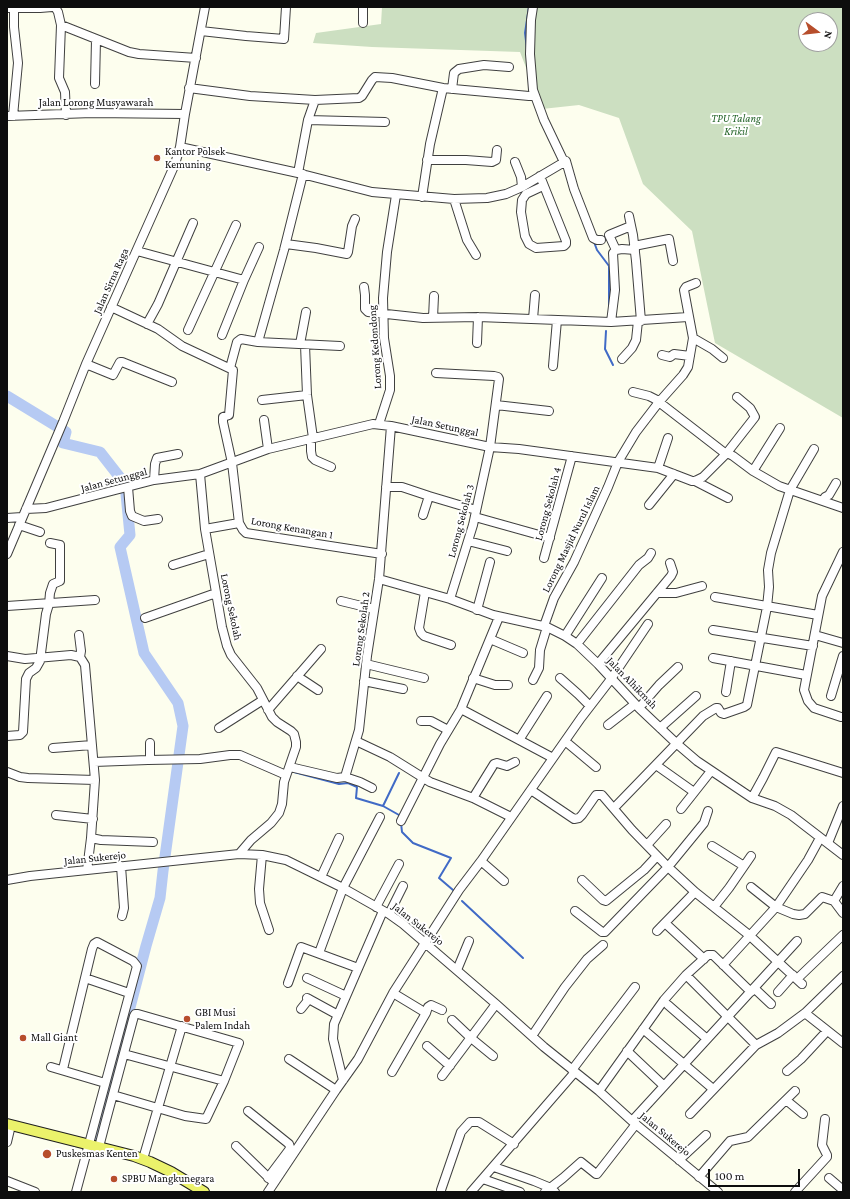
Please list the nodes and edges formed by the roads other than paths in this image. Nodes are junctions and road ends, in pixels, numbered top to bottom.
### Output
1 (54, 7) edge
2 (205, 7) edge
3 (286, 7) edge
4 (363, 7) edge
5 (533, 7) edge
6 (11, 8) edge
7 (363, 23) dead end
8 (61, 25) junction
9 (201, 31) junction
10 (96, 40) junction
11 (196, 58) junction
12 (509, 67) dead end
13 (95, 84) dead end
14 (189, 88) junction
15 (443, 88) junction
16 (452, 89) junction
17 (532, 95) junction
18 (315, 100) junction
19 (185, 114) junction
20 (66, 115) junction
21 (10, 116) edge
22 (308, 120) junction
23 (385, 122) dead end
24 (180, 147) junction
25 (497, 150) dead end
26 (427, 160) junction
27 (515, 162) dead end
28 (562, 163) junction
29 (300, 173) junction
30 (540, 176) junction
31 (543, 186) junction
32 (522, 187) junction
33 (396, 195) junction
34 (422, 197) junction
35 (454, 198) junction
36 (629, 216) dead end
37 (355, 219) dead end
38 (193, 224) dead end
39 (236, 225) dead end
40 (631, 226) junction
41 (601, 240) dead end
42 (286, 244) junction
43 (259, 247) dead end
44 (635, 248) junction
45 (136, 250) junction
46 (616, 250) junction
47 (476, 255) dead end
48 (176, 261) junction
49 (673, 261) dead end
50 (214, 272) junction
51 (244, 280) junction
52 (696, 283) dead end
53 (364, 287) dead end
54 (535, 295) dead end
55 (434, 296) dead end
56 (111, 307) junction
57 (306, 312) dead end
58 (383, 314) junction
59 (478, 317) junction
60 (688, 317) junction
61 (433, 318) junction
62 (532, 319) junction
63 (557, 320) junction
64 (640, 321) junction
65 (611, 322) junction
66 (147, 324) junction
67 (188, 330) dead end
68 (222, 335) dead end
69 (693, 338) junction
70 (258, 342) junction
71 (477, 343) dead end
72 (302, 344) junction
73 (340, 346) dead end
74 (662, 355) dead end
75 (690, 356) junction
76 (723, 358) dead end
77 (622, 359) dead end
78 (86, 364) junction
79 (553, 366) dead end
80 (230, 368) junction
81 (436, 373) dead end
82 (172, 382) dead end
83 (633, 392) dead end
84 (307, 395) junction
85 (737, 397) dead end
86 (262, 400) dead end
87 (659, 402) junction
88 (496, 405) junction
89 (549, 411) dead end
90 (264, 420) dead end
91 (379, 424) junction
92 (391, 426) junction
93 (780, 428) dead end
94 (312, 438) junction
95 (668, 438) dead end
96 (490, 447) junction
97 (268, 449) junction
98 (814, 450) dead end
99 (178, 454) dead end
100 (726, 454) junction
101 (572, 456) junction
102 (618, 462) junction
103 (232, 463) junction
104 (331, 467) dead end
105 (658, 468) junction
106 (753, 471) junction
107 (200, 474) junction
108 (674, 474) junction
109 (154, 480) junction
110 (696, 481) junction
111 (836, 483) dead end
112 (386, 487) junction
113 (126, 488) junction
114 (790, 490) junction
115 (429, 496) junction
116 (728, 498) dead end
117 (822, 501) junction
118 (649, 505) dead end
119 (843, 508) edge
120 (26, 509) junction
121 (476, 513) junction
122 (423, 514) dead end
123 (7, 518) edge
124 (158, 519) dead end
125 (21, 521) junction
126 (239, 523) junction
127 (205, 529) junction
128 (40, 532) dead end
129 (550, 538) junction
130 (468, 541) junction
131 (50, 543) dead end
132 (507, 551) dead end
133 (843, 552) edge
134 (651, 553) dead end
135 (7, 554) edge
136 (209, 554) junction
137 (382, 554) junction
138 (544, 558) dead end
139 (490, 562) dead end
140 (670, 563) dead end
141 (173, 565) dead end
142 (602, 578) dead end
143 (379, 579) junction
144 (702, 586) dead end
145 (425, 592) junction
146 (216, 593) junction
147 (657, 593) junction
148 (715, 597) dead end
149 (450, 599) junction
150 (95, 600) dead end
151 (341, 601) dead end
152 (49, 604) junction
153 (7, 606) edge
154 (767, 607) junction
155 (374, 609) junction
156 (477, 610) junction
157 (818, 615) junction
158 (499, 617) junction
159 (145, 618) dead end
160 (648, 624) dead end
161 (546, 627) junction
162 (712, 630) dead end
163 (79, 635) dead end
164 (815, 635) junction
165 (565, 636) junction
166 (760, 638) junction
167 (490, 639) junction
168 (843, 643) edge
169 (577, 644) junction
170 (451, 645) dead end
171 (813, 646) junction
172 (321, 649) dead end
173 (523, 653) dead end
174 (7, 656) edge
175 (843, 656) edge
176 (80, 657) junction
177 (40, 658) junction
178 (713, 658) dead end
179 (731, 661) junction
180 (366, 664) junction
181 (598, 664) junction
182 (755, 666) junction
183 (678, 668) dead end
184 (298, 676) junction
185 (806, 676) junction
186 (424, 678) dead end
187 (473, 678) junction
188 (560, 678) dead end
189 (611, 679) junction
190 (534, 680) dead end
191 (364, 681) junction
192 (508, 685) dead end
193 (403, 689) dead end
194 (318, 690) dead end
195 (726, 692) dead end
196 (547, 696) dead end
197 (696, 696) dead end
198 (831, 696) dead end
199 (263, 700) junction
200 (590, 706) junction
201 (637, 706) junction
202 (461, 709) junction
203 (268, 710) junction
204 (841, 717) dead end
205 (421, 721) dead end
206 (608, 726) dead end
207 (219, 728) dead end
208 (660, 728) junction
209 (448, 730) junction
210 (7, 736) edge
211 (519, 740) junction
212 (356, 741) junction
213 (565, 742) junction
214 (150, 743) dead end
215 (676, 743) junction
216 (92, 745) junction
217 (53, 748) dead end
218 (553, 758) junction
219 (148, 760) junction
220 (94, 762) junction
221 (515, 762) dead end
222 (656, 766) junction
223 (596, 767) dead end
224 (288, 771) junction
225 (711, 771) junction
226 (7, 772) edge
227 (843, 773) edge
228 (345, 777) junction
229 (423, 778) junction
230 (95, 780) junction
231 (372, 788) dead end
232 (531, 790) junction
233 (694, 792) junction
234 (473, 798) junction
235 (752, 798) junction
236 (843, 806) edge
237 (614, 808) junction
238 (682, 809) dead end
239 (708, 811) dead end
240 (56, 815) dead end
241 (380, 817) dead end
242 (511, 817) junction
243 (93, 819) junction
244 (401, 821) dead end
245 (666, 824) dead end
246 (91, 838) junction
247 (339, 838) dead end
248 (820, 838) junction
249 (153, 842) dead end
250 (828, 843) junction
251 (647, 845) junction
252 (712, 846) dead end
253 (239, 854) junction
254 (262, 855) junction
255 (843, 855) edge
256 (657, 856) junction
257 (751, 856) dead end
258 (481, 861) junction
259 (399, 864) dead end
260 (120, 866) junction
261 (744, 866) junction
262 (668, 867) junction
263 (87, 870) junction
264 (321, 877) junction
265 (7, 880) edge
266 (582, 880) dead end
267 (504, 881) dead end
268 (403, 886) dead end
269 (843, 886) edge
270 (751, 887) dead end
271 (342, 888) junction
272 (695, 892) junction
273 (834, 901) junction
274 (714, 907) junction
275 (776, 907) junction
276 (383, 910) junction
277 (576, 911) dead end
278 (843, 913) edge
279 (122, 916) dead end
280 (665, 923) junction
281 (269, 930) dead end
282 (656, 931) dead end
283 (749, 935) junction
284 (843, 935) edge
285 (469, 941) dead end
286 (797, 941) dead end
287 (425, 942) junction
288 (603, 945) dead end
289 (320, 953) junction
290 (704, 959) junction
291 (778, 962) junction
292 (723, 965) junction
293 (358, 968) junction
294 (457, 970) junction
295 (686, 976) junction
296 (843, 976) edge
297 (85, 978) junction
298 (307, 978) dead end
299 (798, 980) junction
300 (288, 983) dead end
301 (635, 987) dead end
302 (753, 990) junction
303 (393, 992) junction
304 (778, 992) dead end
305 (129, 993) junction
306 (346, 996) junction
307 (496, 1004) junction
308 (771, 1004) dead end
309 (668, 1005) dead end
310 (301, 1009) dead end
311 (442, 1010) dead end
312 (426, 1013) junction
313 (806, 1013) junction
314 (338, 1015) junction
315 (728, 1017) junction
316 (452, 1020) dead end
317 (182, 1026) junction
318 (643, 1029) junction
319 (827, 1031) junction
320 (532, 1036) junction
321 (471, 1038) junction
322 (708, 1039) junction
323 (843, 1043) edge
324 (756, 1045) junction
325 (427, 1046) dead end
326 (627, 1051) junction
327 (124, 1054) junction
328 (493, 1056) dead end
329 (288, 1059) dead end
330 (684, 1064) junction
331 (450, 1066) junction
332 (51, 1067) dead end
333 (169, 1067) junction
334 (63, 1069) junction
335 (573, 1071) junction
336 (787, 1071) dead end
337 (392, 1072) dead end
338 (442, 1076) dead end
339 (343, 1080) junction
340 (224, 1081) junction
341 (105, 1083) junction
342 (664, 1086) junction
343 (712, 1089) junction
344 (336, 1090) junction
345 (599, 1091) junction
346 (795, 1091) dead end
347 (113, 1095) junction
348 (786, 1100) junction
349 (157, 1108) junction
350 (248, 1111) dead end
351 (690, 1114) dead end
352 (803, 1114) dead end
353 (825, 1119) dead end
354 (634, 1122) junction
355 (9, 1124) edge
356 (706, 1135) dead end
357 (7, 1142) edge
358 (88, 1144) junction
359 (514, 1144) junction
360 (99, 1146) junction
361 (236, 1146) dead end
362 (143, 1159) junction
363 (679, 1160) junction
364 (494, 1167) junction
365 (699, 1178) junction
366 (829, 1178) dead end
367 (483, 1179) junction
368 (271, 1180) junction
369 (7, 1181) edge
370 (441, 1190) dead end
371 (843, 1190) edge
372 (550, 1191) edge
373 (35, 1192) edge
374 (76, 1192) edge
375 (204, 1192) edge
376 (268, 1192) edge
377 (471, 1192) edge
378 (520, 1192) edge
379 (718, 1192) edge
380 (795, 1192) edge

1 - 6 street
1 - 8 street
2 - 9 street, Jalan Sirna Raga
3 - 9 street
4 - 7 street
5 - 17 street
6 - 21 street
8 - 10 street
8 - 20 street
9 - 11 street, Jalan Sirna Raga
10 - 11 street
10 - 13 street
11 - 14 street, Jalan Sirna Raga
12 - 16 street
14 - 18 street
14 - 19 street, Jalan Sirna Raga
15 - 16 street
15 - 18 street
15 - 26 street
16 - 17 street
17 - 28 street
18 - 22 street
19 - 20 street, Jalan Lorong Musyawarah
19 - 24 street, Jalan Sirna Raga
20 - 21 street, Jalan Lorong Musyawarah
22 - 23 street
22 - 29 street
24 - 29 street
24 - 45 street, Jalan Sirna Raga
25 - 26 street
26 - 34 street
27 - 32 street
28 - 30 street
28 - 41 street
29 - 33 street
29 - 42 street
30 - 31 street
30 - 32 street
31 - 31 street
32 - 35 street
33 - 34 street
33 - 58 street, Lorong Kedondong
34 - 35 street
35 - 47 street
36 - 40 street
37 - 42 street
38 - 48 street
39 - 50 street
40 - 44 street
40 - 46 street
42 - 70 street
43 - 51 street
44 - 46 street
44 - 49 street
44 - 64 street
45 - 48 street
45 - 56 street, Jalan Sirna Raga
46 - 65 street
48 - 50 street
48 - 66 street
50 - 51 street
50 - 67 street
51 - 68 street
52 - 60 street
53 - 58 street
54 - 62 street
55 - 61 street
56 - 66 street
56 - 78 street, Jalan Sirna Raga
57 - 72 street
58 - 61 street
58 - 91 street, Lorong Kedondong
59 - 61 street
59 - 62 street
59 - 71 street
60 - 64 street
60 - 69 street
62 - 63 street
63 - 65 street
63 - 79 street
64 - 65 street
64 - 77 street
66 - 80 street
69 - 75 street, Lorong Masjid Nurul Islam
69 - 76 street
70 - 72 street
70 - 80 street
72 - 73 street
72 - 84 street
74 - 75 street
75 - 87 street, Lorong Masjid Nurul Islam
78 - 82 street
78 - 120 street, Jalan Sirna Raga
80 - 103 street, Lorong Kenangan 1
81 - 88 street, Lorong Sekolah 3
83 - 87 street
84 - 86 street
84 - 94 street
85 - 100 street
87 - 100 street
87 - 102 street, Lorong Masjid Nurul Islam
88 - 89 street
88 - 96 street, Lorong Sekolah 3
90 - 97 street
91 - 92 street, Jalan Setunggal
91 - 94 street, Jalan Setunggal
92 - 96 street, Jalan Setunggal
92 - 112 street, Lorong Sekolah 2
93 - 106 street
94 - 97 street, Jalan Setunggal
94 - 104 street
95 - 105 street
96 - 101 street, Jalan Setunggal
96 - 121 street, Lorong Sekolah 3
97 - 103 street, Jalan Setunggal
98 - 114 street
99 - 109 street
100 - 106 street
100 - 110 street
101 - 102 street, Jalan Setunggal
101 - 129 street, Lorong Sekolah 4
102 - 105 street, Jalan Setunggal
102 - 161 street, Lorong Masjid Nurul Islam
103 - 107 street, Jalan Setunggal
103 - 126 street, Lorong Kenangan 1
105 - 108 street, Jalan Setunggal
106 - 114 street
107 - 109 street, Jalan Setunggal
107 - 127 street, Lorong Sekolah
108 - 110 street, Jalan Setunggal
108 - 118 street
109 - 113 street, Jalan Setunggal
110 - 116 street, Jalan Setunggal
111 - 117 street
112 - 115 street
112 - 137 street, Lorong Sekolah 2
113 - 120 street, Jalan Setunggal
113 - 124 street
114 - 117 street
114 - 154 street
115 - 121 street
115 - 122 street
117 - 119 street
120 - 125 street, Jalan Sirna Raga
121 - 129 street
121 - 130 street, Lorong Sekolah 3
123 - 125 street
125 - 128 street
125 - 135 street, Jalan Sirna Raga
126 - 127 street
126 - 137 street, Lorong Kenangan 1
127 - 136 street, Lorong Sekolah
129 - 138 street, Lorong Sekolah 4
130 - 132 street
130 - 149 street, Lorong Sekolah 3
131 - 152 street
133 - 157 street
134 - 169 street
136 - 141 street
136 - 146 street, Lorong Sekolah
137 - 143 street, Lorong Sekolah 2
139 - 156 street
140 - 147 street
142 - 165 street
143 - 145 street, Jalan Alhikmah
143 - 155 street, Lorong Sekolah 2
144 - 147 street
145 - 149 street, Jalan Alhikmah
145 - 170 street
146 - 159 street
146 - 199 street, Lorong Sekolah
147 - 181 street
148 - 154 street
149 - 156 street, Jalan Alhikmah
150 - 152 street
151 - 155 street
152 - 153 street
152 - 177 street
154 - 157 street
154 - 166 street
155 - 180 street, Lorong Sekolah 2
156 - 158 street, Jalan Alhikmah
157 - 164 street
158 - 161 street, Jalan Alhikmah
158 - 167 street
160 - 189 street
161 - 165 street, Jalan Alhikmah
161 - 190 street, Lorong Masjid Nurul Islam
162 - 166 street
163 - 176 street
164 - 168 street
164 - 171 street
165 - 169 street, Jalan Alhikmah
166 - 171 street
166 - 182 street
167 - 173 street
167 - 187 street
169 - 181 street, Jalan Alhikmah
171 - 185 street
172 - 184 street
174 - 177 street
175 - 198 street
176 - 177 street
176 - 216 street
177 - 210 street
178 - 179 street
179 - 182 street
179 - 195 street
180 - 186 street
180 - 191 street, Lorong Sekolah 2
181 - 189 street, Jalan Alhikmah
182 - 185 street
182 - 215 street
183 - 201 street
184 - 194 street
184 - 203 street
185 - 204 street
187 - 192 street
187 - 202 street
188 - 200 street
189 - 200 street
189 - 201 street, Jalan Alhikmah
191 - 193 street
191 - 212 street, Lorong Sekolah 2
196 - 211 street
197 - 208 street
199 - 203 street, Lorong Sekolah
199 - 207 street
200 - 213 street
201 - 206 street
201 - 208 street, Jalan Alhikmah
202 - 209 street
202 - 211 street
203 - 224 street, Lorong Sekolah
205 - 209 street
208 - 215 street, Jalan Alhikmah
209 - 229 street
211 - 218 street
212 - 228 street, Lorong Sekolah 2
212 - 229 street
213 - 218 street
213 - 223 street
214 - 219 street
215 - 222 street
215 - 225 street, Jalan Alhikmah
216 - 217 street
216 - 220 street
218 - 232 street
219 - 220 street
219 - 224 street
220 - 230 street
221 - 234 street
222 - 233 street
222 - 237 street
224 - 228 street
224 - 253 street
225 - 233 street
225 - 235 street, Jalan Alhikmah
226 - 230 street
227 - 235 street
228 - 231 street
229 - 234 street
229 - 244 street
230 - 243 street
232 - 237 street
232 - 242 street
233 - 238 street
234 - 242 street
235 - 248 street, Jalan Alhikmah
236 - 250 street
237 - 251 street
239 - 262 street
240 - 243 street
241 - 271 street
242 - 258 street
243 - 246 street
245 - 251 street
246 - 249 street
246 - 263 street
247 - 264 street
248 - 250 street, Jalan Alhikmah
248 - 275 street
250 - 255 street, Jalan Alhikmah
251 - 256 street
252 - 261 street
253 - 254 street, Jalan Sukerejo
253 - 260 street, Jalan Sukerejo
254 - 264 street, Jalan Sukerejo
254 - 281 street
256 - 262 street
256 - 266 street
257 - 261 street
258 - 267 street
258 - 287 street
259 - 276 street
260 - 263 street, Jalan Sukerejo
260 - 279 street
261 - 274 street
262 - 272 street
262 - 277 street
263 - 265 street, Jalan Sukerejo
264 - 271 street, Jalan Sukerejo
268 - 276 street
269 - 273 street
270 - 275 street
271 - 276 street, Jalan Sukerejo
271 - 289 street
272 - 274 street
272 - 280 street
273 - 275 street
273 - 278 street
274 - 283 street
275 - 283 street
276 - 287 street, Jalan Sukerejo
276 - 293 street
280 - 282 street
280 - 290 street
283 - 291 street
283 - 292 street
284 - 299 street
285 - 294 street
286 - 291 street
287 - 294 street, Jalan Sukerejo
287 - 303 street
288 - 320 street
289 - 293 street
289 - 300 street
290 - 292 street
290 - 295 street
291 - 299 street
291 - 302 street
292 - 302 street
293 - 306 street
294 - 307 street, Jalan Sukerejo
295 - 315 street
295 - 318 street
296 - 313 street
297 - 305 street
297 - 305 street
297 - 334 street
298 - 306 street
299 - 304 street
301 - 335 street
302 - 308 street
302 - 315 street
303 - 312 street
303 - 339 street
305 - 341 street
306 - 314 street
307 - 320 street, Jalan Sukerejo
307 - 321 street
309 - 322 street
310 - 314 street
311 - 312 street
312 - 337 street
313 - 319 street
313 - 324 street
314 - 339 street
315 - 322 street
315 - 324 street
316 - 321 street
317 - 327 street
317 - 333 street
317 - 340 street
318 - 326 street
318 - 330 street
319 - 323 street
319 - 336 street
320 - 335 street, Jalan Sukerejo
321 - 328 street
321 - 331 street
322 - 330 street
324 - 343 street
325 - 331 street
326 - 342 street
326 - 345 street
327 - 333 street
327 - 347 street
329 - 344 street
330 - 342 street
330 - 343 street
331 - 338 street
332 - 334 street
333 - 340 street
333 - 349 street
334 - 341 street
335 - 345 street, Jalan Sukerejo
335 - 359 street
339 - 344 street
340 - 349 street
341 - 358 street
342 - 354 street
343 - 351 street
344 - 368 street
345 - 354 street, Jalan Sukerejo
346 - 348 street
347 - 349 street
347 - 360 street
348 - 352 street
348 - 365 street
349 - 362 street
350 - 368 street
353 - 380 street
354 - 363 street, Jalan Sukerejo
354 - 372 street
355 - 357 street
355 - 358 main road
356 - 363 street
358 - 360 main road
358 - 374 street
359 - 364 street
359 - 370 street
360 - 362 main road
361 - 368 street
362 - 375 main road
363 - 365 street, Jalan Sukerejo
364 - 367 street
364 - 372 street
365 - 379 street, Jalan Sukerejo
366 - 371 street
367 - 377 street
367 - 378 street
368 - 376 street
369 - 373 street

